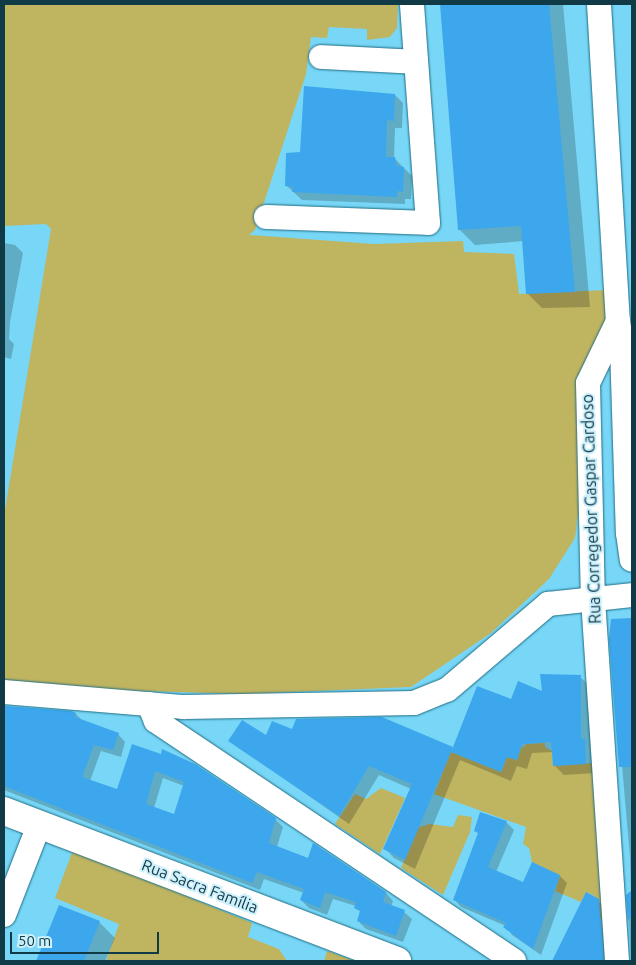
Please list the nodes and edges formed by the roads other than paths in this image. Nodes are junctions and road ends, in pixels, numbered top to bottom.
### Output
1 (412, 4) edge
2 (599, 4) edge
3 (322, 57) dead end
4 (416, 62) junction
5 (266, 217) dead end
6 (618, 321) junction
7 (630, 493) edge
8 (632, 560) edge
9 (632, 595) edge
10 (592, 599) junction
11 (4, 692) edge
12 (149, 704) junction
13 (4, 811) edge
14 (38, 825) junction
15 (4, 915) edge
16 (397, 961) edge
17 (514, 961) edge
18 (617, 961) edge

1 - 4 street
2 - 6 street, Rua Corregedor Gaspar Cardoso
3 - 4 street
4 - 5 street
6 - 7 street
6 - 10 street, Rua Corregedor Gaspar Cardoso
7 - 8 street
9 - 10 street
10 - 12 street
10 - 18 street, Rua Corregedor Gaspar Cardoso
11 - 12 street
12 - 17 street
13 - 14 street, Rua Sacra Família
14 - 15 street
14 - 16 street, Rua Sacra Família

